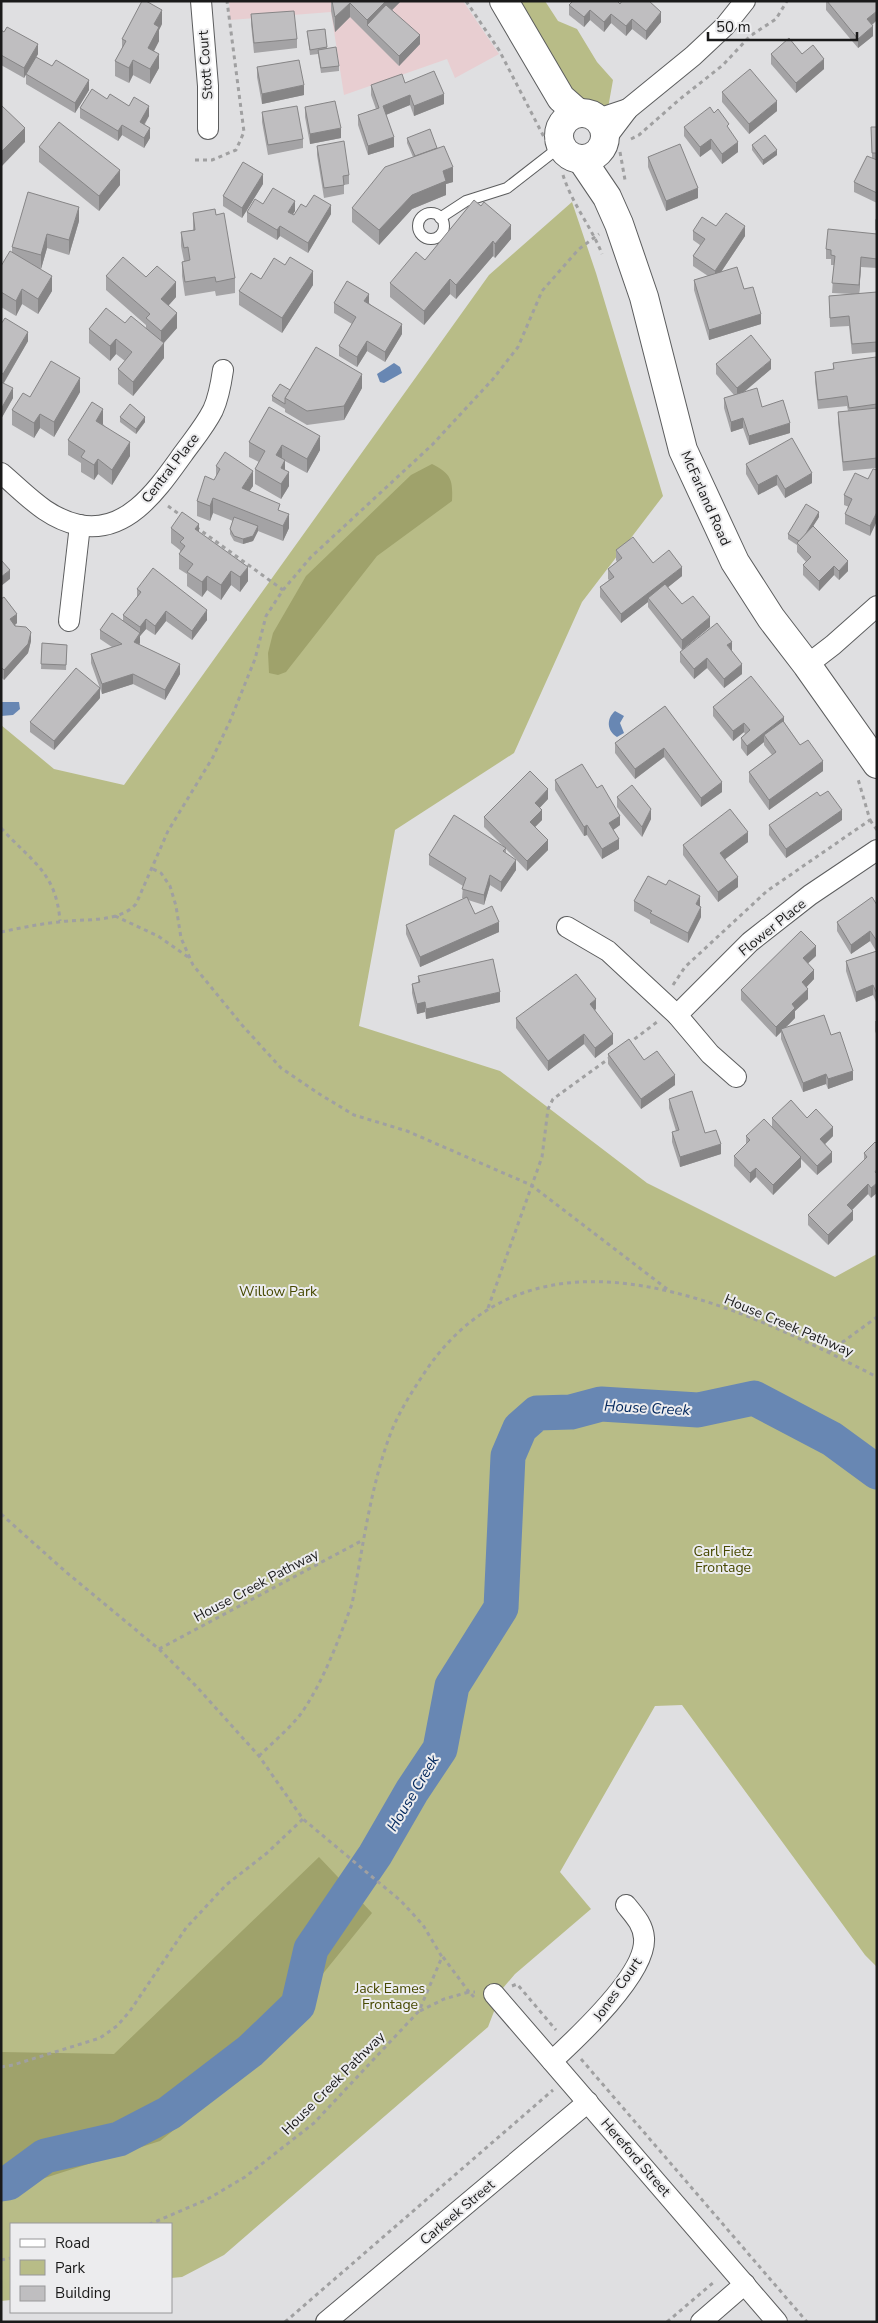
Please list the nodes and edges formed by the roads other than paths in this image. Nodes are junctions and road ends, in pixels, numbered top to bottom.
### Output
1 (201, 1) edge
2 (504, 1) edge
3 (745, 1) edge
4 (208, 129) dead end
5 (586, 135) junction
6 (440, 218) dead end
7 (223, 370) dead end
8 (1, 473) edge
9 (80, 525) junction
10 (877, 606) edge
11 (69, 622) dead end
12 (807, 665) junction
13 (867, 770) edge
14 (877, 850) edge
15 (567, 927) dead end
16 (677, 1015) junction
17 (736, 1077) dead end
18 (626, 1905) dead end
19 (494, 1994) road end
20 (552, 2061) junction
21 (588, 2102) junction
22 (745, 2284) junction
23 (326, 2322) edge
24 (701, 2322) edge
25 (777, 2322) edge

1 - 4 street, Stott Court
2 - 5 street, McFarland Road
3 - 5 street
5 - 6 lane
5 - 12 street, McFarland Road
7 - 9 street, Central Place
8 - 9 street, Central Place
9 - 11 street
10 - 12 street
12 - 13 street, McFarland Road
14 - 16 street, Flower Place
15 - 16 street
16 - 17 street
18 - 20 street, Jones Court
19 - 20 street, Hereford Street
20 - 21 street, Hereford Street
21 - 22 street, Hereford Street
21 - 23 street, Carkeek Street
22 - 24 street
22 - 25 street, Hereford Street

